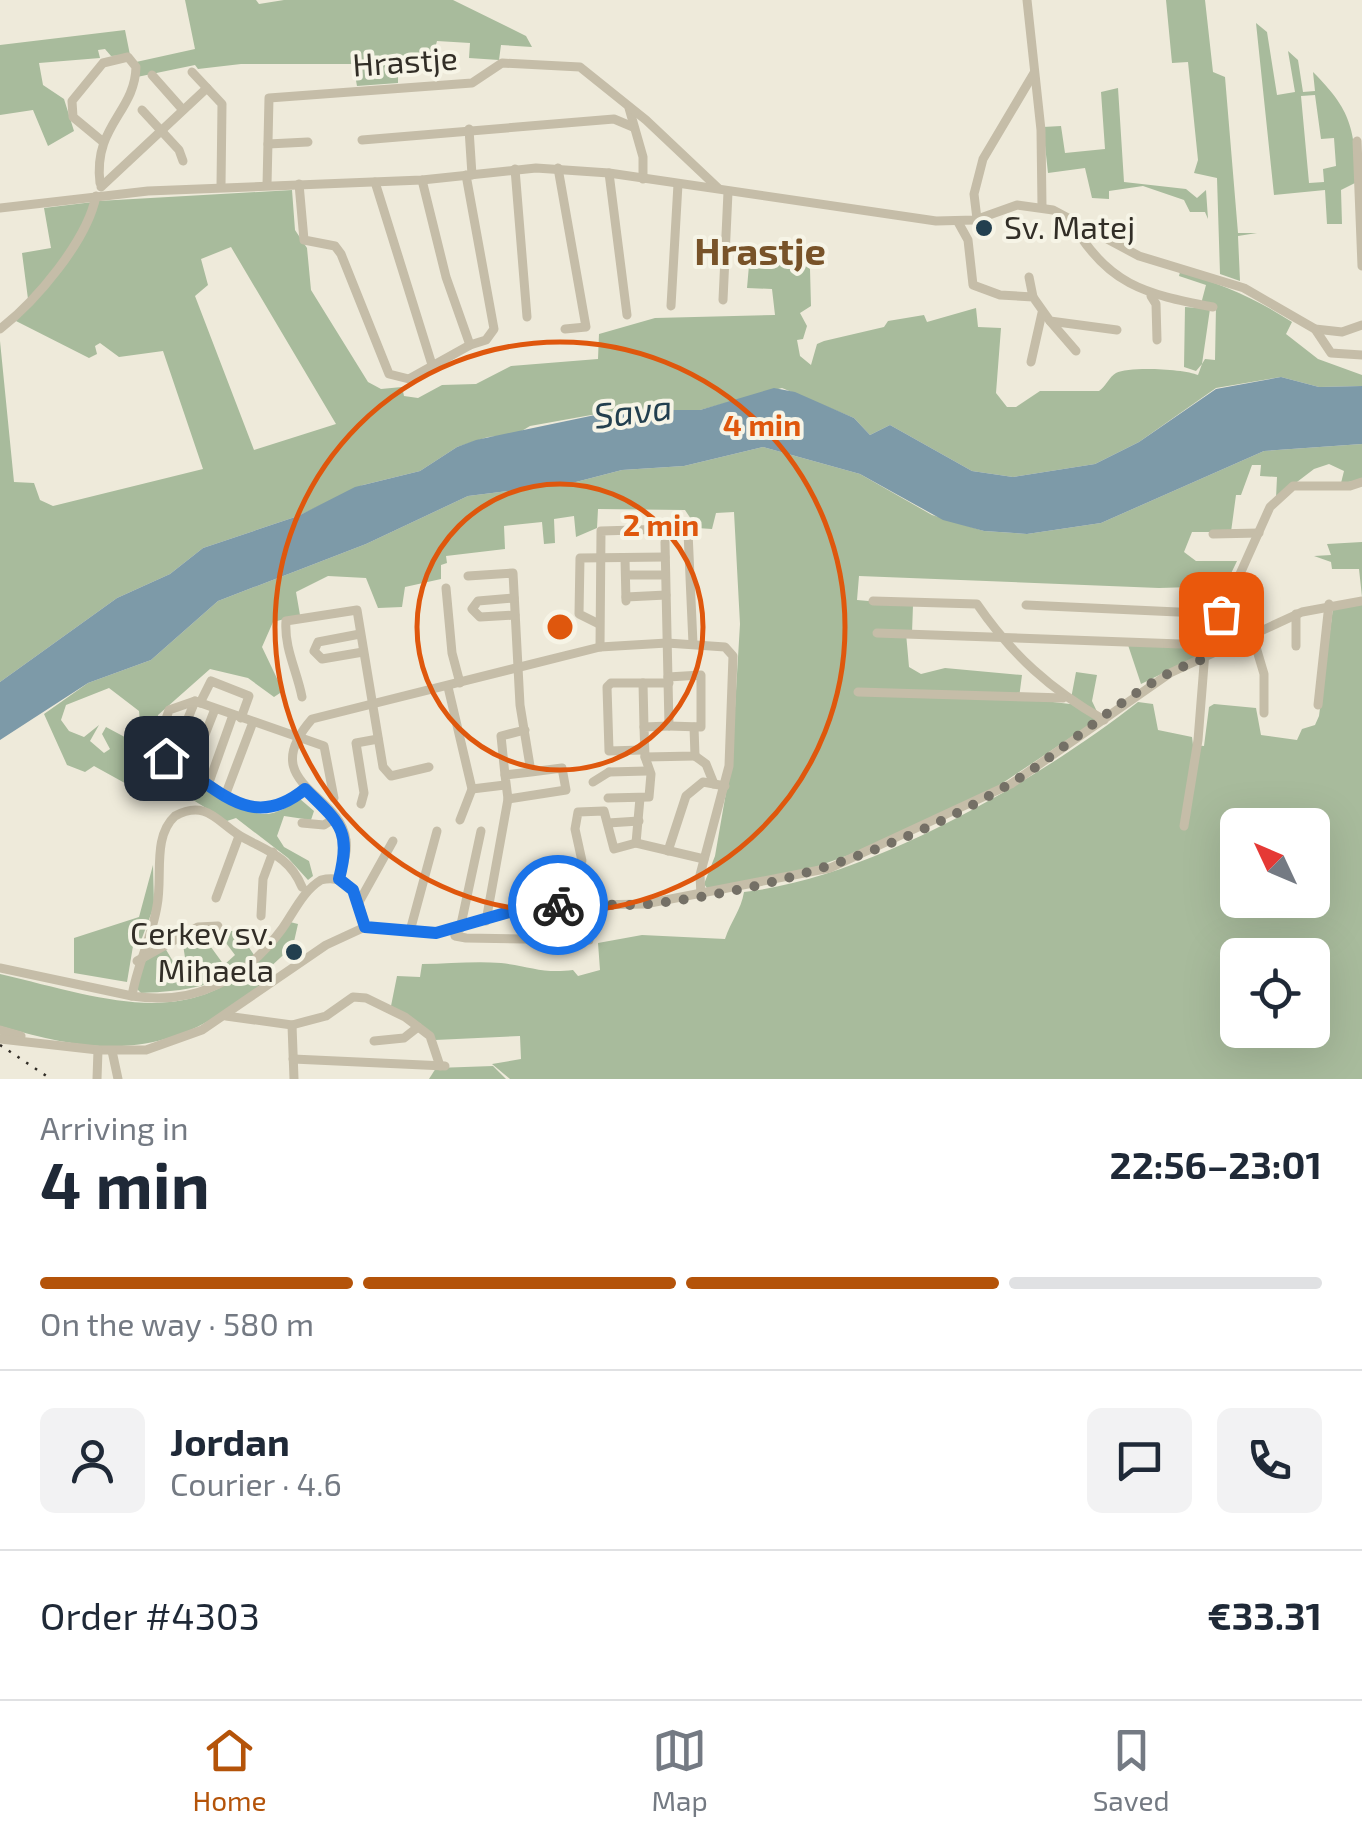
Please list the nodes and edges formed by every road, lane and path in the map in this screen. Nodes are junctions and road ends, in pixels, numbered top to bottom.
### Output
1 (1026, 0) edge
2 (192, 72) dead end
3 (1034, 73) junction
4 (152, 76) dead end
5 (207, 88) junction
6 (630, 108) junction
7 (142, 110) dead end
8 (184, 110) junction
9 (633, 128) junction
10 (469, 130) junction
11 (161, 131) junction
12 (362, 140) dead end
13 (102, 141) junction
14 (308, 142) dead end
15 (268, 144) junction
16 (1362, 148) edge
17 (183, 161) dead end
18 (558, 168) junction
19 (515, 169) junction
20 (609, 173) junction
21 (469, 175) junction
22 (642, 179) junction
23 (422, 180) junction
24 (375, 182) junction
25 (100, 183) junction
26 (298, 184) junction
27 (678, 184) junction
28 (267, 185) junction
29 (221, 186) junction
30 (724, 191) junction
31 (99, 195) junction
32 (1042, 207) junction
33 (0, 208) edge
34 (1068, 216) junction
35 (976, 219) junction
36 (958, 222) junction
37 (968, 240) junction
38 (1362, 266) edge
39 (1030, 277) dead end
40 (1151, 296) junction
41 (1033, 298) junction
42 (723, 300) dead end
43 (671, 306) dead end
44 (1213, 307) dead end
45 (627, 315) dead end
46 (527, 317) dead end
47 (1046, 317) junction
48 (1362, 325) edge
49 (0, 329) edge
50 (565, 329) dead end
51 (1315, 329) junction
52 (1117, 330) dead end
53 (1157, 340) dead end
54 (470, 345) junction
55 (1076, 351) dead end
56 (1362, 355) edge
57 (1031, 362) dead end
58 (433, 368) junction
59 (1362, 482) edge
60 (1259, 533) junction
61 (1213, 534) dead end
62 (665, 542) dead end
63 (665, 557) junction
64 (602, 558) junction
65 (625, 558) junction
66 (626, 575) junction
67 (665, 575) junction
68 (468, 576) dead end
69 (446, 588) dead end
70 (666, 595) junction
71 (514, 598) junction
72 (1362, 600) edge
73 (873, 601) dead end
74 (1330, 604) junction
75 (1026, 605) dead end
76 (515, 614) junction
77 (1221, 614) junction
78 (1296, 614) junction
79 (599, 624) junction
80 (877, 633) dead end
81 (360, 634) junction
82 (999, 636) junction
83 (1253, 637) junction
84 (668, 642) junction
85 (693, 644) junction
86 (1208, 645) junction
87 (1296, 646) dead end
88 (600, 647) junction
89 (363, 652) junction
90 (1204, 659) junction
91 (518, 666) junction
92 (669, 680) junction
93 (460, 683) junction
94 (643, 683) junction
95 (448, 688) junction
96 (858, 692) dead end
97 (302, 697) dead end
98 (1066, 698) junction
99 (198, 702) junction
100 (371, 704) junction
101 (1318, 705) dead end
102 (215, 709) junction
103 (1264, 713) dead end
104 (237, 717) junction
105 (1104, 720) junction
106 (252, 722) junction
107 (644, 726) junction
108 (669, 726) junction
109 (694, 727) junction
110 (525, 730) junction
111 (299, 739) junction
112 (378, 739) junction
113 (609, 750) junction
114 (643, 753) junction
115 (381, 755) junction
116 (694, 756) junction
117 (359, 758) junction
118 (171, 760) junction
119 (429, 767) dead end
120 (191, 770) junction
121 (531, 772) junction
122 (609, 772) junction
123 (646, 772) junction
124 (505, 780) junction
125 (593, 782) dead end
126 (208, 784) junction
127 (720, 785) junction
128 (305, 789) junction
129 (472, 789) junction
130 (225, 796) junction
131 (334, 798) dead end
132 (608, 798) dead end
133 (640, 798) junction
134 (508, 799) junction
135 (361, 804) dead end
136 (334, 818) junction
137 (460, 820) dead end
138 (639, 821) junction
139 (302, 823) dead end
140 (608, 823) junction
141 (1184, 826) dead end
142 (437, 830) dead end
143 (481, 830) dead end
144 (239, 836) junction
145 (393, 842) dead end
146 (636, 843) junction
147 (273, 852) junction
148 (668, 852) junction
149 (704, 860) junction
150 (534, 871) dead end
151 (339, 879) junction
152 (302, 887) dead end
153 (701, 896) junction
154 (216, 898) dead end
155 (358, 902) junction
156 (565, 904) junction
157 (591, 904) junction
158 (536, 906) junction
159 (261, 916) dead end
160 (486, 921) junction
161 (218, 926) dead end
162 (365, 927) junction
163 (457, 930) junction
164 (410, 931) junction
165 (138, 961) junction
166 (0, 968) edge
167 (132, 996) junction
168 (226, 1016) junction
169 (292, 1025) junction
170 (418, 1027) junction
171 (0, 1030) edge
172 (0, 1039) edge
173 (19, 1039) junction
174 (374, 1040) dead end
175 (98, 1050) junction
176 (112, 1051) junction
177 (293, 1058) junction
178 (97, 1079) edge
179 (118, 1079) edge
180 (294, 1079) edge

1 - 3 street
2 - 5 street
3 - 32 street
3 - 35 street
4 - 8 street
5 - 8 street
5 - 29 street
6 - 9 street
6 - 15 street, Hrastje
6 - 30 street, Hrastje
7 - 11 street
8 - 11 street
9 - 10 street
9 - 22 street
10 - 12 street
10 - 21 street
11 - 17 street
11 - 25 street
13 - 13 street
13 - 25 street
14 - 15 street
15 - 28 street, Hrastje
16 - 38 street
18 - 19 street
18 - 20 street
18 - 50 street
19 - 21 street
19 - 46 street
20 - 22 street
20 - 45 street
21 - 23 street
21 - 54 street
22 - 27 street
23 - 24 street
23 - 54 street
24 - 26 street
24 - 58 street
25 - 31 street
26 - 28 street
26 - 58 street
27 - 30 street
27 - 43 street
28 - 29 street
29 - 31 street
30 - 36 street
30 - 42 street
31 - 33 street
31 - 49 street
32 - 34 street
32 - 35 street
34 - 40 street
34 - 51 street
35 - 36 street
35 - 37 street
36 - 37 street
37 - 41 street
39 - 41 street
40 - 44 street
40 - 53 street
41 - 47 street
47 - 52 street
47 - 55 street
47 - 57 street
48 - 51 street
51 - 56 street
54 - 58 street
59 - 60 street
60 - 61 street
60 - 77 street
62 - 63 street
63 - 65 street
63 - 67 street
64 - 65 street
64 - 79 street
64 - 79 street
64 - 85 street
65 - 66 street
66 - 67 street
66 - 70 street
67 - 70 street
68 - 71 street
69 - 93 street
70 - 84 street
71 - 76 street
71 - 76 street
72 - 74 street
73 - 82 street
74 - 78 street
74 - 101 street
75 - 77 street
76 - 91 street
77 - 86 street
78 - 83 street
78 - 87 street
79 - 88 street
80 - 82 street
81 - 89 street
81 - 89 street
81 - 97 street
82 - 86 street
82 - 98 street
83 - 90 street
83 - 103 street
84 - 85 street
84 - 88 street
84 - 92 street
85 - 127 street
86 - 90 street
88 - 91 street
89 - 100 street
90 - 105 street
90 - 141 street
91 - 93 street
91 - 110 street
92 - 94 street
92 - 108 street
92 - 109 street
93 - 95 street
94 - 107 street
94 - 113 street
95 - 100 street
95 - 129 street
96 - 98 street
98 - 105 street
99 - 102 street
99 - 104 street
99 - 118 street
99 - 118 street
100 - 111 street
100 - 112 street
102 - 104 street
102 - 120 street
104 - 106 street
104 - 126 street
105 - 153 street
106 - 111 street
106 - 130 street
107 - 108 street
107 - 114 street
108 - 109 street
109 - 116 street
110 - 121 street
110 - 124 street
111 - 128 street
111 - 131 street
112 - 115 street
112 - 117 street
113 - 114 street
113 - 122 street
114 - 116 street
114 - 123 street
115 - 117 street
115 - 119 street
116 - 127 street
117 - 135 street
118 - 120 street
120 - 126 street
121 - 124 street
121 - 134 street
122 - 123 street
122 - 125 street
123 - 133 street
124 - 129 street
124 - 134 street
126 - 130 street
127 - 148 street
127 - 149 street
128 - 130 street
128 - 136 street
129 - 137 street
132 - 133 street
133 - 138 street
134 - 160 street
136 - 139 street
136 - 151 street
138 - 140 street
138 - 146 street
140 - 146 street
140 - 156 street
142 - 164 street
143 - 163 street
144 - 147 street
144 - 154 street
144 - 165 street
145 - 155 street
146 - 148 street
147 - 152 street
147 - 159 street
148 - 149 street
149 - 153 street
150 - 158 street
151 - 155 street
151 - 167 street
153 - 157 street
155 - 162 street
156 - 157 street
156 - 158 street
157 - 163 street
158 - 160 street
160 - 163 street
161 - 165 street
162 - 164 street
162 - 168 street
163 - 164 street
165 - 167 street
166 - 167 street
168 - 169 street
168 - 176 street
169 - 170 street
169 - 177 street
170 - 174 street
170 - 177 street
171 - 173 street
172 - 173 street
173 - 175 street
175 - 176 street
175 - 178 street
176 - 179 street
177 - 180 street

